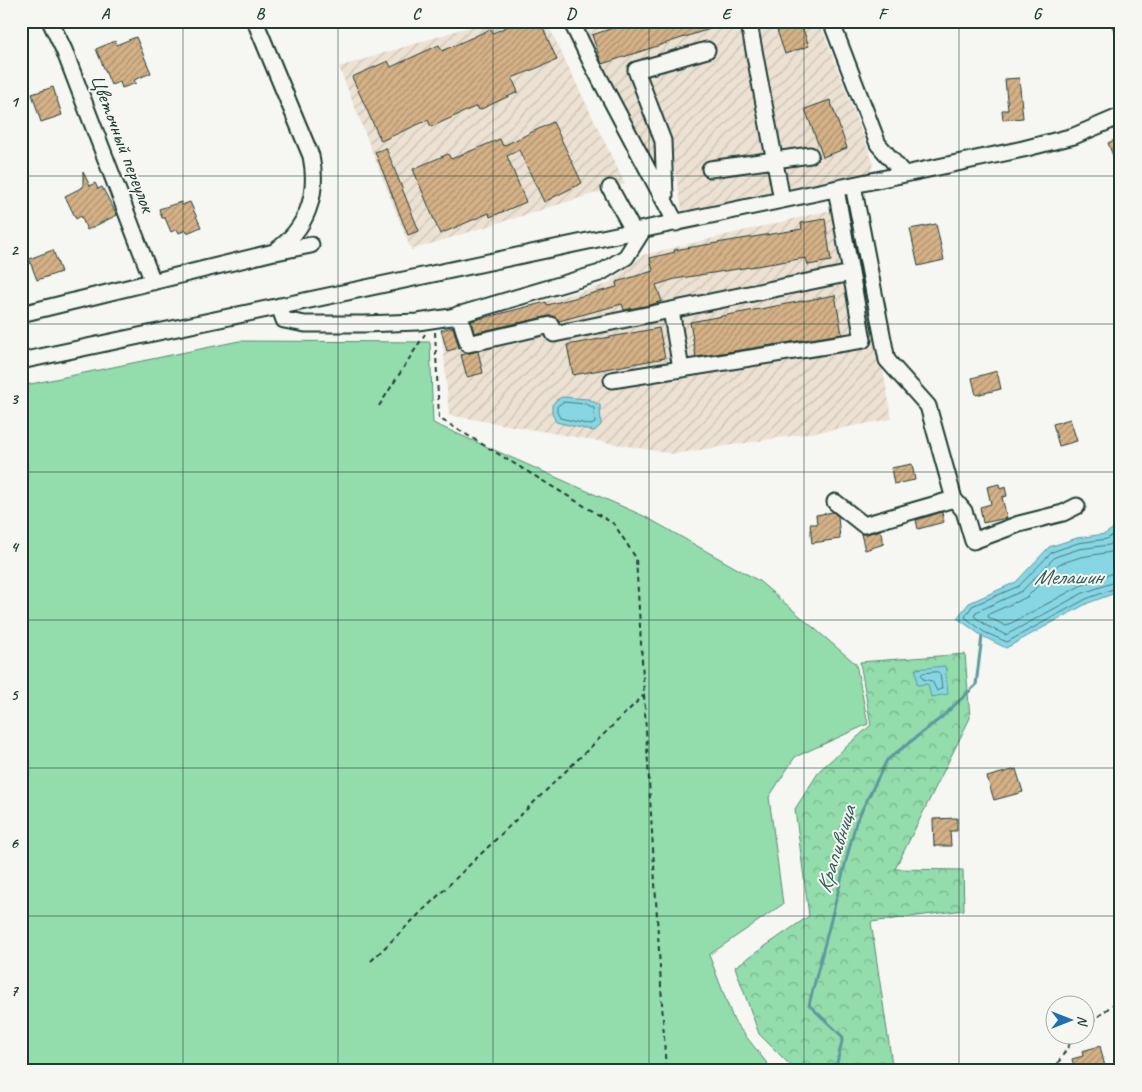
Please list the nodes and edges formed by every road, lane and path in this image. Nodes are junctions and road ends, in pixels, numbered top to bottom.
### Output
1 (50, 21) edge
2 (255, 21) edge
3 (571, 21) edge
4 (831, 21) edge
5 (750, 29) dead end
6 (707, 50) dead end
7 (1121, 116) edge
8 (810, 154) dead end
9 (775, 161) junction
10 (710, 169) dead end
11 (904, 174) junction
12 (853, 186) junction
13 (610, 188) dead end
14 (836, 189) junction
15 (782, 200) junction
16 (666, 203) junction
17 (676, 223) junction
18 (639, 231) junction
19 (311, 245) dead end
20 (274, 252) junction
21 (851, 273) junction
22 (153, 282) junction
23 (279, 306) junction
24 (671, 310) junction
25 (21, 314) edge
26 (459, 314) junction
27 (434, 319) junction
28 (21, 360) edge
29 (681, 369) junction
30 (612, 380) dead end
31 (379, 406) dead end
32 (954, 499) junction
33 (835, 502) dead end
34 (1076, 506) dead end
35 (644, 695) junction
36 (371, 961) dead end
37 (1121, 998) edge
38 (1094, 1020) edge
39 (1070, 1044) edge
40 (666, 1071) edge
41 (1053, 1071) edge

1 - 22 street, Цветочный переулок
2 - 20 street
3 - 16 street
4 - 11 street
5 - 9 street
6 - 16 street
7 - 11 street
8 - 9 street
9 - 10 street
9 - 15 street
11 - 12 street
12 - 14 street
12 - 32 street
13 - 18 street
14 - 15 street
14 - 21 street
15 - 17 street
16 - 17 street
17 - 18 street
18 - 23 street
18 - 26 street
19 - 20 street
20 - 22 street
21 - 24 street
21 - 29 street
22 - 25 street
23 - 27 street
23 - 28 street
24 - 26 street
24 - 29 street
26 - 27 street
27 - 31 path
27 - 35 path
29 - 30 street
32 - 33 street
32 - 34 street
35 - 36 path
35 - 40 path
37 - 38 path
39 - 41 path

